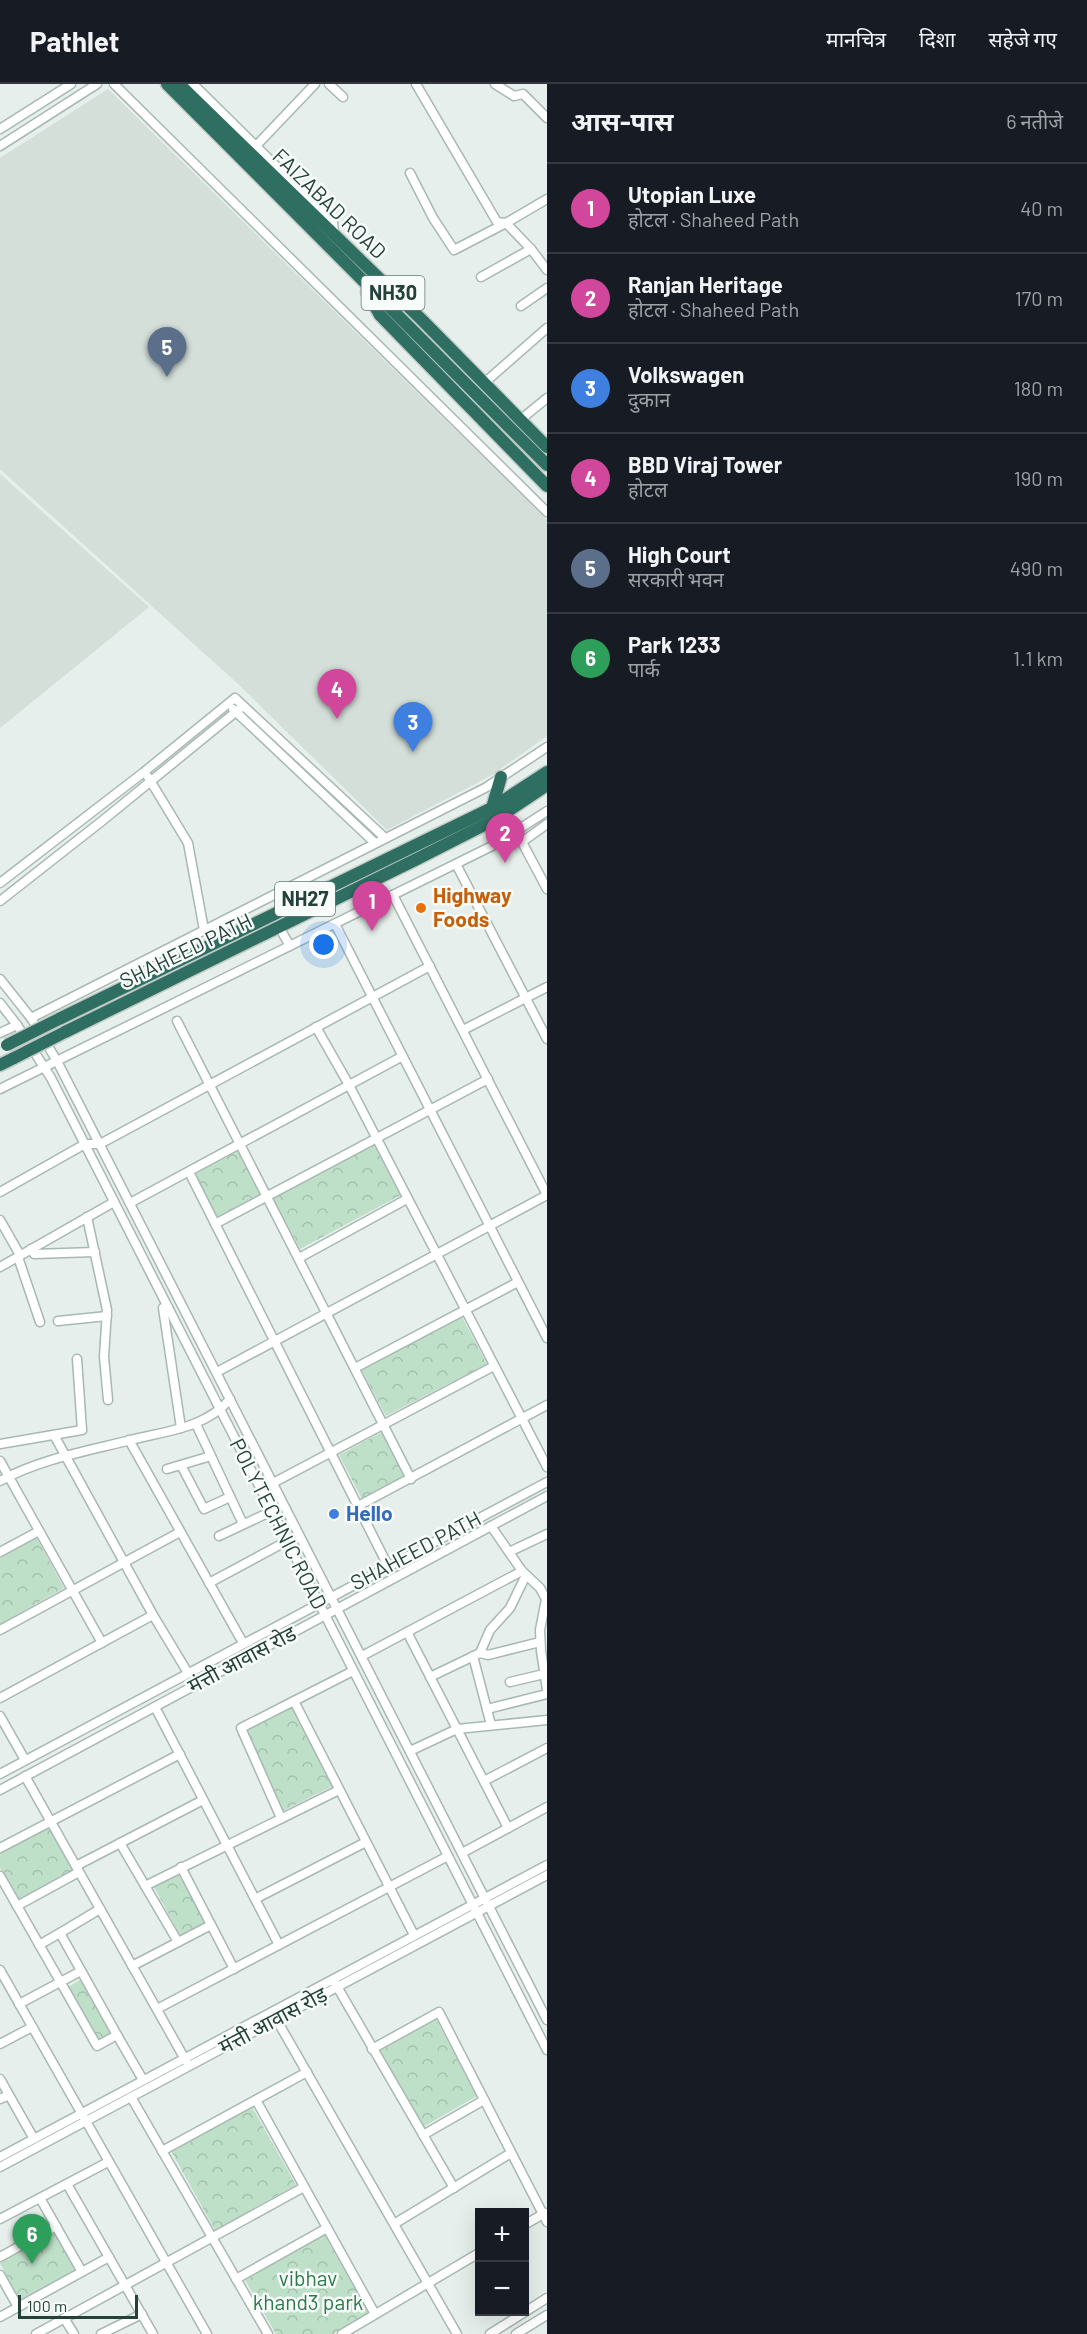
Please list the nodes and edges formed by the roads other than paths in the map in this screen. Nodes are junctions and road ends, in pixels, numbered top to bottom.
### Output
1 (71, 84) edge
2 (97, 84) edge
3 (114, 84) edge
4 (166, 84) edge
5 (179, 84) edge
6 (193, 84) edge
7 (315, 84) edge
8 (329, 84) edge
9 (416, 84) edge
10 (495, 84) edge
11 (343, 97) dead end
12 (547, 118) edge
13 (0, 129) edge
14 (0, 146) edge
15 (253, 149) junction
16 (410, 173) dead end
17 (547, 199) edge
18 (506, 223) junction
19 (531, 249) junction
20 (547, 270) edge
21 (357, 275) junction
22 (482, 277) dead end
23 (547, 288) edge
24 (521, 306) dead end
25 (547, 328) edge
26 (483, 384) junction
27 (547, 398) edge
28 (520, 420) junction
29 (547, 447) edge
30 (547, 465) edge
31 (547, 486) edge
32 (547, 512) edge
33 (240, 709) junction
34 (547, 747) edge
35 (144, 772) junction
36 (547, 772) edge
37 (501, 777) junction
38 (151, 781) junction
39 (547, 785) edge
40 (492, 808) junction
41 (544, 812) edge
42 (547, 824) edge
43 (536, 832) junction
44 (512, 834) junction
45 (386, 837) junction
46 (522, 842) junction
47 (375, 843) junction
48 (456, 864) junction
49 (0, 883) edge
50 (547, 889) edge
51 (393, 895) junction
52 (265, 898) junction
53 (0, 901) edge
54 (270, 908) dead end
55 (335, 924) junction
56 (204, 930) junction
57 (283, 934) dead end
58 (290, 946) junction
59 (430, 966) junction
60 (0, 979) edge
61 (547, 987) edge
62 (372, 998) junction
63 (526, 998) junction
64 (0, 1003) edge
65 (31, 1018) junction
66 (177, 1021) dead end
67 (17, 1025) junction
68 (316, 1027) junction
69 (463, 1030) junction
70 (0, 1034) edge
71 (547, 1039) edge
72 (4, 1047) edge
73 (401, 1057) junction
74 (57, 1061) junction
75 (0, 1065) edge
76 (44, 1067) junction
77 (488, 1079) junction
78 (210, 1084) junction
79 (349, 1085) junction
80 (0, 1089) edge
81 (429, 1110) junction
82 (376, 1138) junction
83 (85, 1144) junction
84 (100, 1144) junction
85 (240, 1144) junction
86 (189, 1172) junction
87 (0, 1192) edge
88 (547, 1195) edge
89 (267, 1196) junction
90 (407, 1199) junction
91 (114, 1202) junction
92 (130, 1203) junction
93 (87, 1217) junction
94 (0, 1220) edge
95 (215, 1224) junction
96 (489, 1226) junction
97 (31, 1249) junction
98 (94, 1252) junction
99 (436, 1254) junction
100 (19, 1256) junction
101 (299, 1258) junction
102 (0, 1267) edge
103 (518, 1282) junction
104 (168, 1306) junction
105 (465, 1310) junction
106 (327, 1313) junction
107 (107, 1316) junction
108 (58, 1321) dead end
109 (40, 1322) dead end
110 (547, 1338) edge
111 (275, 1341) junction
112 (77, 1359) dead end
113 (494, 1366) junction
114 (355, 1368) junction
115 (217, 1372) junction
116 (230, 1399) junction
117 (108, 1400) dead end
118 (547, 1405) edge
119 (220, 1411) junction
120 (522, 1419) junction
121 (196, 1424) junction
122 (384, 1425) junction
123 (181, 1428) junction
124 (54, 1435) junction
125 (129, 1440) junction
126 (0, 1444) edge
127 (331, 1453) junction
128 (64, 1456) junction
129 (211, 1456) junction
130 (0, 1461) edge
131 (181, 1465) junction
132 (547, 1467) edge
133 (167, 1469) dead end
134 (4, 1479) edge
135 (411, 1479) junction
136 (547, 1482) edge
137 (273, 1483) junction
138 (547, 1496) edge
139 (230, 1497) junction
140 (358, 1506) junction
141 (272, 1511) junction
142 (243, 1524) junction
143 (491, 1526) junction
144 (39, 1531) junction
145 (180, 1532) junction
146 (547, 1534) edge
147 (219, 1536) dead end
148 (287, 1541) junction
149 (0, 1552) edge
150 (509, 1552) junction
151 (123, 1562) junction
152 (388, 1566) junction
153 (524, 1573) junction
154 (209, 1583) junction
155 (72, 1590) junction
156 (545, 1591) edge
157 (331, 1596) junction
158 (318, 1603) junction
159 (337, 1609) junction
160 (153, 1615) junction
161 (325, 1615) junction
162 (0, 1630) edge
163 (407, 1632) junction
164 (540, 1642) junction
165 (102, 1643) junction
166 (243, 1643) junction
167 (476, 1654) junction
168 (362, 1656) junction
169 (353, 1671) junction
170 (188, 1673) junction
171 (544, 1674) junction
172 (430, 1677) junction
173 (510, 1682) dead end
174 (547, 1692) edge
175 (0, 1698) edge
176 (294, 1701) junction
177 (154, 1707) junction
178 (487, 1709) junction
179 (0, 1716) edge
180 (547, 1720) edge
181 (491, 1725) junction
182 (457, 1728) junction
183 (547, 1748) edge
184 (410, 1751) junction
185 (180, 1754) junction
186 (26, 1760) junction
187 (0, 1774) edge
188 (25, 1776) junction
189 (484, 1781) junction
190 (0, 1790) edge
191 (339, 1790) junction
192 (204, 1800) junction
193 (547, 1807) edge
194 (280, 1818) junction
195 (51, 1822) junction
196 (508, 1828) junction
197 (366, 1842) junction
198 (120, 1843) junction
199 (227, 1845) junction
200 (0, 1848) edge
201 (462, 1853) junction
202 (448, 1856) junction
203 (547, 1865) edge
204 (181, 1867) junction
205 (78, 1869) junction
206 (547, 1875) edge
207 (0, 1876) edge
208 (145, 1886) junction
209 (389, 1887) junction
210 (484, 1897) junction
211 (255, 1899) junction
212 (472, 1903) junction
213 (17, 1906) junction
214 (489, 1906) junction
215 (100, 1909) junction
216 (477, 1912) junction
217 (211, 1925) junction
218 (60, 1933) junction
219 (414, 1935) junction
220 (178, 1942) junction
221 (39, 1945) junction
222 (279, 1945) junction
223 (132, 1966) junction
224 (234, 1969) junction
225 (0, 1970) edge
226 (81, 1971) junction
227 (333, 1978) junction
228 (61, 1982) junction
229 (336, 1988) junction
230 (19, 2004) junction
231 (157, 2009) junction
232 (274, 2015) junction
233 (547, 2020) edge
234 (32, 2027) junction
235 (117, 2035) junction
236 (0, 2044) edge
237 (372, 2049) junction
238 (547, 2050) edge
239 (187, 2062) junction
240 (307, 2072) junction
241 (0, 2079) edge
242 (143, 2080) junction
243 (9, 2095) junction
244 (131, 2097) junction
245 (0, 2099) edge
246 (255, 2100) junction
247 (484, 2100) junction
248 (83, 2118) junction
249 (423, 2135) junction
250 (34, 2139) junction
251 (162, 2151) junction
252 (511, 2153) junction
253 (0, 2157) edge
254 (108, 2162) junction
255 (0, 2167) edge
256 (68, 2184) junction
257 (304, 2187) junction
258 (454, 2188) junction
259 (40, 2198) junction
260 (545, 2216) edge
261 (0, 2219) edge
262 (529, 2223) edge
263 (394, 2224) junction
264 (56, 2226) junction
265 (327, 2228) junction
266 (212, 2238) junction
267 (475, 2256) edge
268 (0, 2257) edge
269 (109, 2257) junction
270 (166, 2263) junction
271 (82, 2272) junction
272 (0, 2275) edge
273 (236, 2279) junction
274 (428, 2284) junction
275 (125, 2285) junction
276 (547, 2298) edge
277 (18, 2307) junction
278 (142, 2314) junction
279 (375, 2314) junction
280 (547, 2315) edge
281 (0, 2317) edge
282 (64, 2318) junction
283 (36, 2334) edge
284 (74, 2334) edge
285 (101, 2334) edge
286 (153, 2334) edge
287 (207, 2334) edge
288 (268, 2334) edge
289 (342, 2334) edge
290 (457, 2334) edge
291 (490, 2334) edge
292 (516, 2334) edge

1 - 13 street
2 - 14 street
3 - 32 street
4 - 21 highway, FAIZABAD ROAD / NH30
5 - 15 highway, FAIZABAD ROAD / NH30
6 - 15 street
7 - 15 street
8 - 11 street
9 - 18 street
10 - 12 street
15 - 26 highway, FAIZABAD ROAD / NH30
16 - 18 street
17 - 18 street
18 - 19 street
19 - 20 street
19 - 22 street
21 - 30 highway
21 - 31 highway, NH30
23 - 24 street
25 - 26 street
26 - 28 highway, FAIZABAD ROAD / NH30
27 - 28 street
28 - 29 highway, FAIZABAD ROAD / NH30
33 - 35 street
33 - 38 street
33 - 45 street
33 - 47 street
34 - 37 street
35 - 38 street
35 - 49 street
36 - 40 highway, SHAHEED PATH / NH27
37 - 40 highway
37 - 45 street
38 - 53 street
38 - 56 street
39 - 75 highway, SHAHEED PATH / NH27, bridge
40 - 72 highway, SHAHEED PATH / NH27, bridge
41 - 43 street
41 - 44 street
42 - 43 street
43 - 46 street
44 - 46 street
44 - 48 street
45 - 47 street
46 - 50 street
47 - 52 street
48 - 51 street
48 - 63 street
51 - 55 street
51 - 59 street
52 - 54 street
52 - 56 street
55 - 58 street
55 - 62 street
56 - 65 street
57 - 58 street
58 - 74 street
59 - 62 street
59 - 69 street
60 - 65 street
61 - 63 street
62 - 68 street
62 - 73 street
63 - 69 street
63 - 71 street
64 - 67 street, POLYTECHNIC ROAD
65 - 74 street
66 - 78 street
67 - 70 street
67 - 76 street, POLYTECHNIC ROAD
68 - 78 street
68 - 79 street
69 - 77 street
73 - 79 street
73 - 81 street
74 - 76 street
74 - 84 street
76 - 80 street
76 - 83 street, POLYTECHNIC ROAD
77 - 81 street
77 - 88 street
78 - 84 street
78 - 85 street
79 - 82 street
79 - 85 street
81 - 82 street
81 - 96 street
82 - 89 street
82 - 90 street
83 - 84 street
83 - 87 street
83 - 91 street, POLYTECHNIC ROAD
84 - 92 street
85 - 86 street
85 - 89 street
86 - 92 street
86 - 95 street
88 - 96 street
89 - 95 street
89 - 101 street
90 - 99 street
90 - 101 street
91 - 93 street
91 - 104 street, POLYTECHNIC ROAD
92 - 115 street
93 - 97 street
93 - 98 street
94 - 100 street
95 - 111 street
96 - 99 street
96 - 103 street
97 - 98 street
97 - 100 street
98 - 107 street
99 - 105 street
99 - 106 street
100 - 102 street
100 - 109 street
101 - 106 street
103 - 105 street
103 - 110 street
104 - 119 street, POLYTECHNIC ROAD
104 - 123 street
105 - 113 street
105 - 114 street
106 - 111 street
106 - 114 street
107 - 108 street
107 - 117 street
111 - 115 street
111 - 127 street
112 - 124 street
113 - 120 street
113 - 122 street
114 - 122 street
115 - 116 street
116 - 119 street
116 - 137 street
118 - 120 street
119 - 121 street
119 - 141 street, POLYTECHNIC ROAD
120 - 132 street
120 - 135 street
121 - 123 street
121 - 129 street
122 - 127 street
122 - 135 street
123 - 125 street
124 - 126 street
124 - 128 street
125 - 128 street
125 - 145 street
127 - 137 street
127 - 140 street
128 - 134 street
128 - 151 street
129 - 131 street
129 - 139 street
130 - 134 street
131 - 133 street
131 - 139 street
134 - 144 street
135 - 140 street
136 - 152 street, SHAHEED PATH
137 - 157 street
138 - 143 street, मंत्ती आवास रोड
139 - 142 street
140 - 152 street
141 - 142 street
141 - 148 street, POLYTECHNIC ROAD
142 - 147 street
143 - 150 street
143 - 159 street, मंत्ती आवास रोड
144 - 149 street
144 - 155 street
145 - 151 street
145 - 154 street
146 - 150 street
148 - 154 street
148 - 158 street, POLYTECHNIC ROAD
150 - 153 street
151 - 155 street
151 - 160 street
152 - 157 street, SHAHEED PATH
153 - 156 street
153 - 163 street
153 - 167 street
154 - 166 street
155 - 162 street
155 - 165 street
156 - 164 street
157 - 158 street, SHAHEED PATH
157 - 159 street
158 - 161 street, POLYTECHNIC ROAD
158 - 166 street, SHAHEED PATH
159 - 161 street, मंत्ती आवास रोड
159 - 168 street
160 - 165 street
160 - 170 street
161 - 169 street, POLYTECHNIC ROAD
161 - 177 street, मंत्ती आवास रोड
163 - 168 street
163 - 172 street
164 - 167 street
164 - 171 street
165 - 175 street
166 - 170 street, SHAHEED PATH
167 - 172 street
167 - 178 street
168 - 184 street
169 - 176 street
169 - 202 street, POLYTECHNIC ROAD
170 - 186 street, SHAHEED PATH
171 - 173 street
171 - 174 street
172 - 182 street
174 - 178 street
176 - 191 street
176 - 194 street
177 - 185 street
177 - 188 street, मंत्ती आवास रोड
178 - 181 street
179 - 186 street
180 - 181 street
181 - 182 street
182 - 184 street
182 - 189 street
183 - 189 street
184 - 201 street
185 - 192 street
185 - 195 street
186 - 187 street, SHAHEED PATH
188 - 190 street, मंत्ती आवास रोड
188 - 195 street
189 - 196 street
191 - 194 street
191 - 197 street
192 - 198 street
192 - 199 street
193 - 196 street
194 - 199 street
195 - 200 street
195 - 205 street
196 - 201 street
197 - 209 street
197 - 211 street
198 - 205 street
198 - 208 street
199 - 204 street
199 - 211 street
201 - 210 street
202 - 209 street
202 - 212 street, POLYTECHNIC ROAD
203 - 210 street
204 - 208 street
204 - 217 street
205 - 213 street
205 - 215 street
206 - 214 street, मंत्ती आवास रोड़
207 - 213 street
208 - 220 street
209 - 219 street
209 - 222 street
210 - 212 street
210 - 214 street
211 - 222 street
212 - 216 street, POLYTECHNIC ROAD
212 - 219 street
213 - 221 street
214 - 216 street, मंत्ती आवास रोड़
214 - 233 street
215 - 218 street
215 - 223 street
216 - 229 street, मंत्ती आवास रोड़
216 - 238 street, POLYTECHNIC ROAD
217 - 220 street
217 - 224 street
218 - 221 street
218 - 226 street
219 - 227 street
220 - 223 street
221 - 228 street
222 - 224 street
223 - 231 street
224 - 231 street
225 - 230 street
226 - 228 street
226 - 235 street
227 - 229 street
227 - 232 street
228 - 230 street
228 - 235 street
229 - 232 street, मंत्ती आवास रोड़
229 - 237 street
230 - 234 street
231 - 239 street
232 - 239 street, मंत्ती आवास रोड़
232 - 240 street
234 - 236 street
234 - 248 street
235 - 242 street
237 - 247 street
237 - 249 street
239 - 242 street
239 - 244 street, मंत्ती आवास रोड़
240 - 246 street
240 - 263 street
241 - 243 street
242 - 248 street
243 - 245 street
243 - 250 street
244 - 248 street, मंत्ती आवास रोड़
244 - 251 street
246 - 251 street
246 - 257 street
247 - 249 street
247 - 252 street
248 - 250 street
248 - 254 street
248 - 255 street, मंत्ती आवास रोड़
249 - 258 street
250 - 253 street
251 - 266 street
252 - 258 street
252 - 260 street
254 - 256 street
254 - 270 street
256 - 259 street
256 - 269 street
257 - 265 street
257 - 266 street
258 - 263 street
259 - 261 street
259 - 264 street
260 - 262 street
263 - 274 street
264 - 268 street
264 - 271 street
265 - 273 street
265 - 279 street
266 - 270 street
266 - 273 street
267 - 274 street
269 - 271 street
269 - 275 street
270 - 275 street
270 - 287 street
271 - 277 street
272 - 277 street
273 - 288 street
274 - 279 street
274 - 290 street
275 - 278 street
275 - 282 street
276 - 291 street
277 - 281 street
278 - 285 street
278 - 286 street
279 - 289 street
280 - 292 street
282 - 283 street
282 - 284 street

